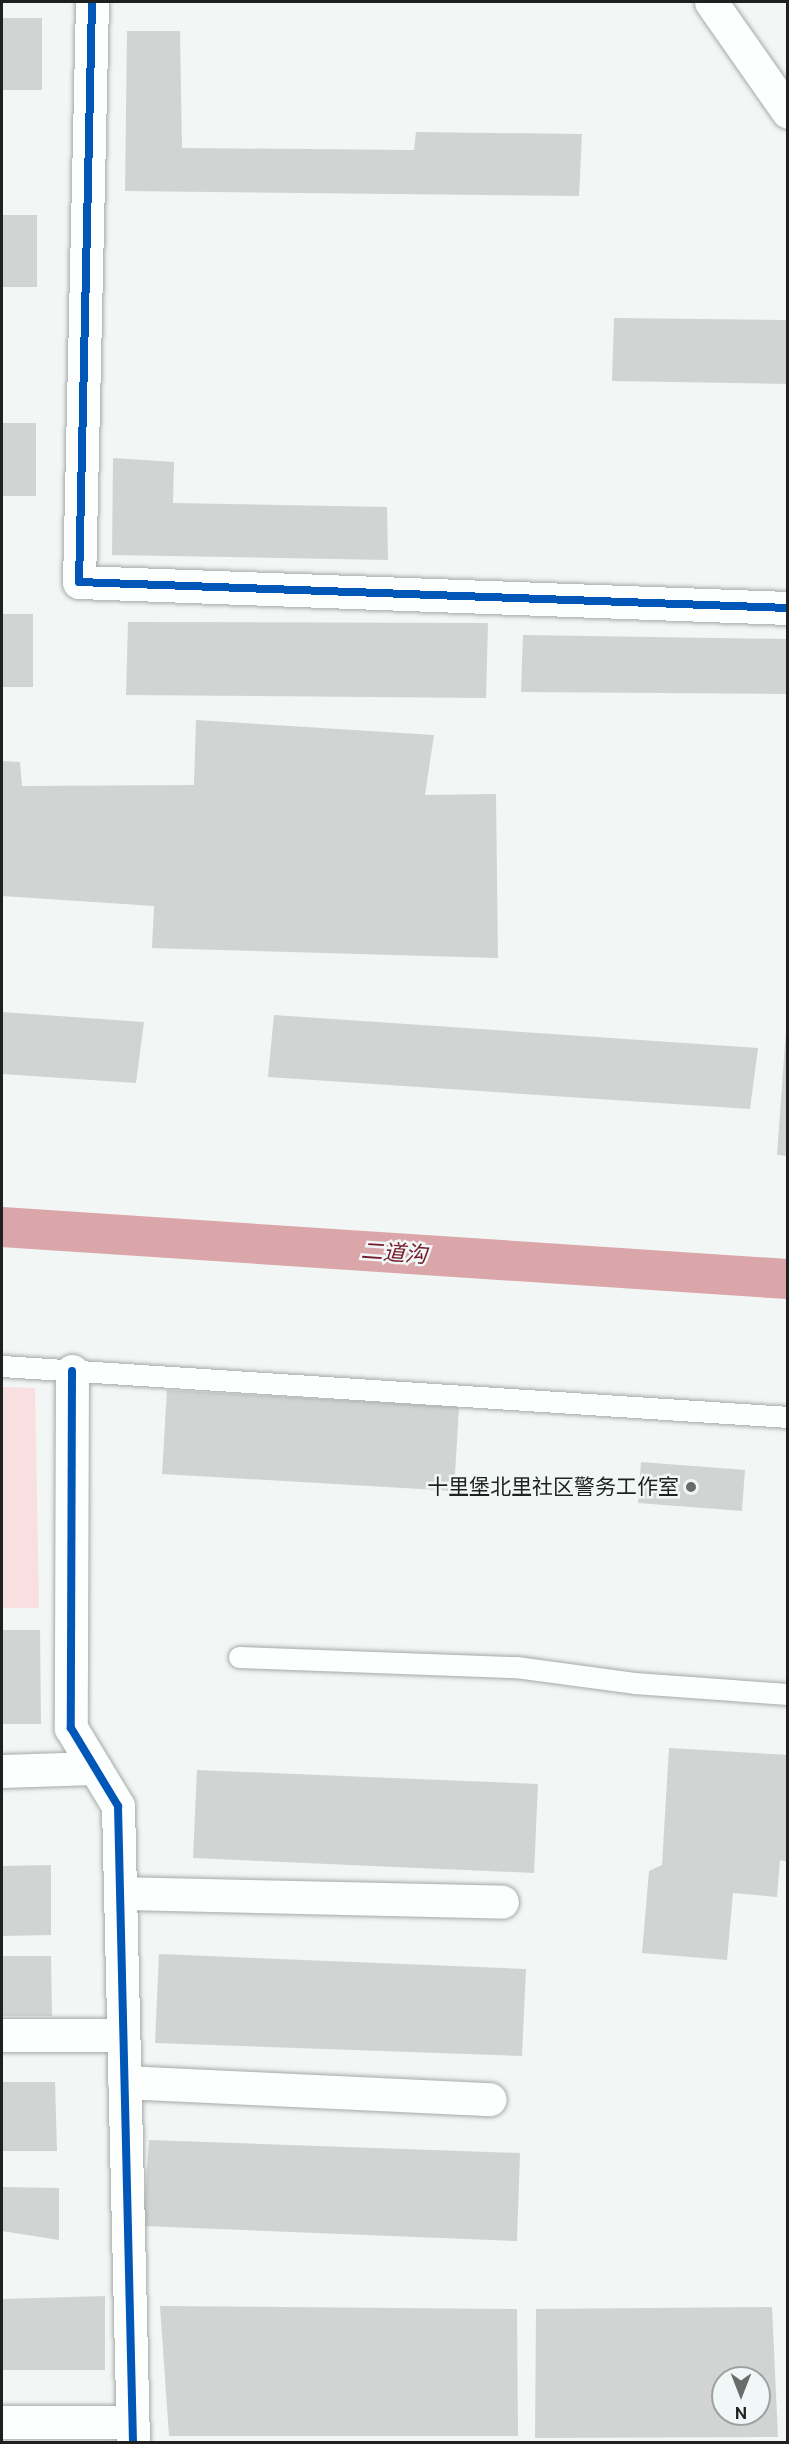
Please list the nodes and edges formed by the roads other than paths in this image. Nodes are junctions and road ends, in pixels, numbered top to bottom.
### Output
1 (92, 2) edge
2 (711, 2) edge
3 (788, 112) edge
4 (788, 608) edge
5 (2, 1366) edge
6 (72, 1371) junction
7 (788, 1417) edge
8 (239, 1657) dead end
9 (788, 1694) edge
10 (95, 1768) junction
11 (2, 1771) edge
12 (120, 1893) junction
13 (502, 1902) dead end
14 (123, 2035) junction
15 (2, 2036) edge
16 (124, 2082) junction
17 (490, 2099) dead end
18 (2, 2422) edge
19 (132, 2432) edge

1 - 4 street
2 - 3 street
5 - 6 lane
6 - 7 lane
6 - 10 street
8 - 9 lane
10 - 11 street
10 - 12 street
12 - 13 street
12 - 14 street
14 - 15 street
14 - 16 street
16 - 17 street
16 - 19 street
18 - 19 street

